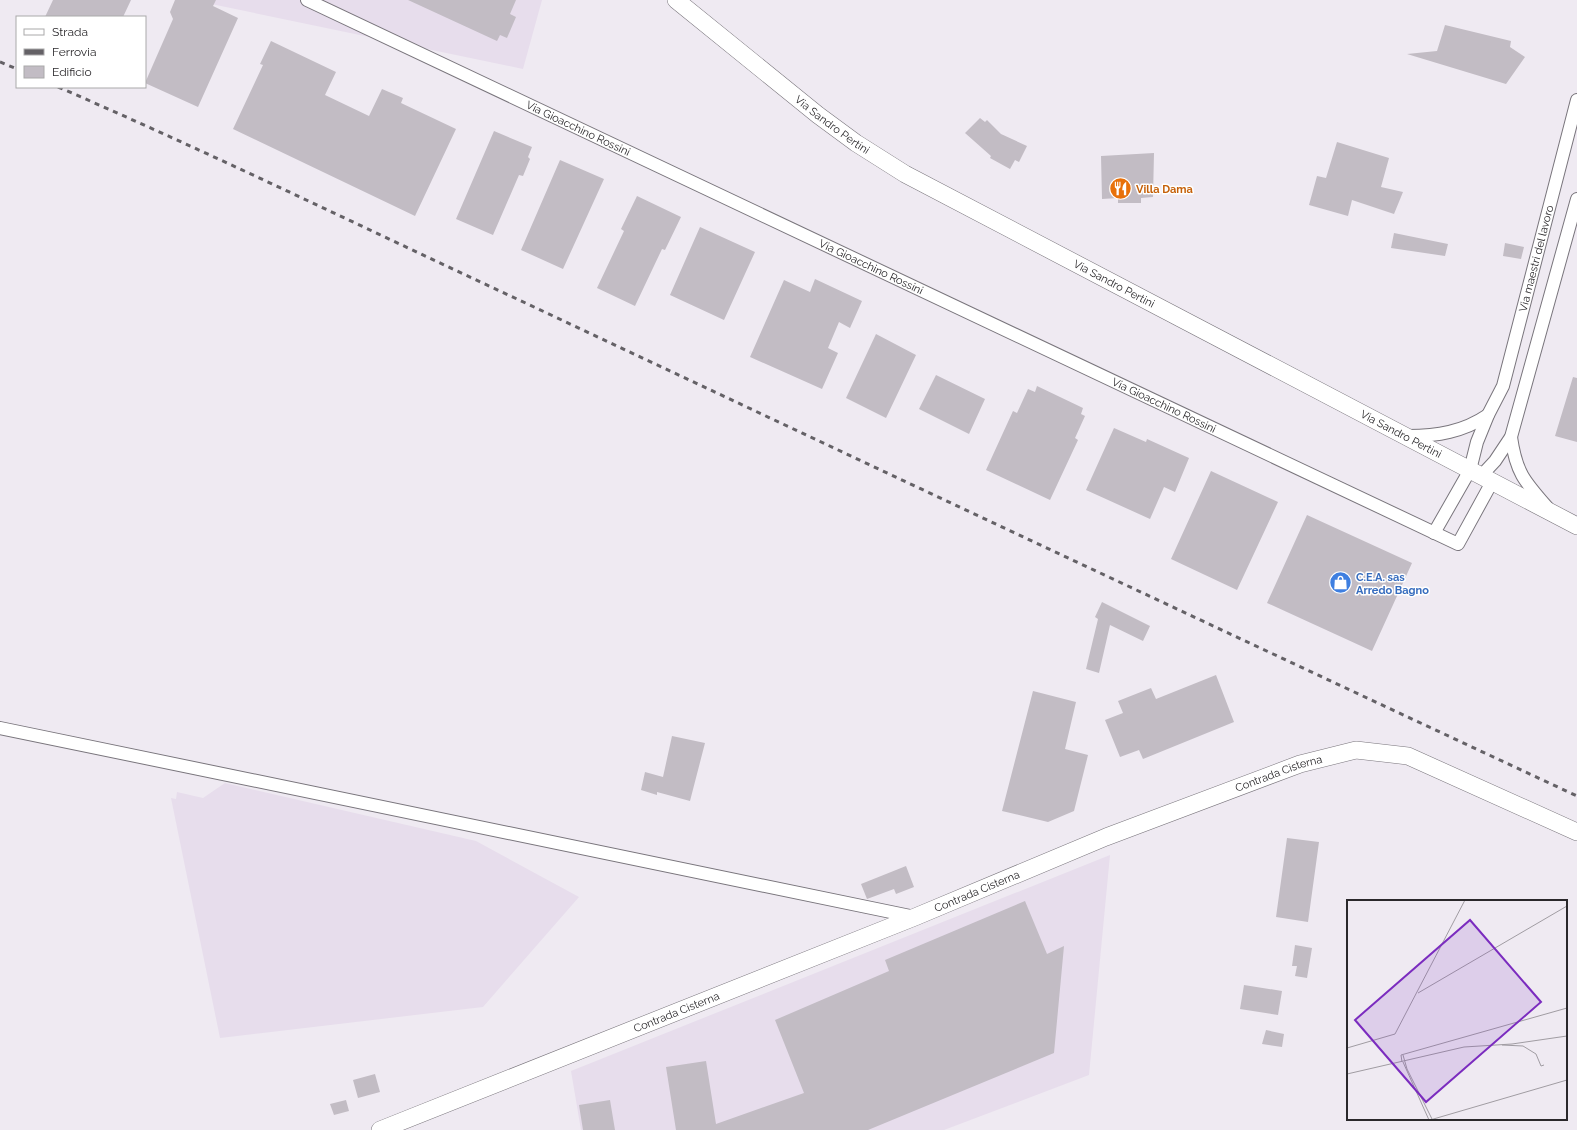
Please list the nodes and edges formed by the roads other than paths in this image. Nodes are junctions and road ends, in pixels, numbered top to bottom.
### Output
1 (307, 0) edge
2 (676, 0) edge
3 (1577, 100) edge
4 (1577, 199) edge
5 (1488, 415) junction
6 (1404, 436) junction
7 (1511, 437) junction
8 (1481, 476) junction
9 (1553, 514) junction
10 (1577, 526) edge
11 (1434, 533) junction
12 (0, 728) edge
13 (1577, 832) edge
14 (916, 917) junction
15 (380, 1130) edge

1 - 11 street, Via Gioacchino Rossini
2 - 6 main road, Via Sandro Pertini
3 - 5 street, Via maestri del lavoro
4 - 7 street, Via maestri del lavoro
5 - 6 street
5 - 8 street, Via maestri del lavoro
6 - 8 main road, Via Sandro Pertini
7 - 8 street, Via maestri del lavoro
7 - 9 street, Via maestri del lavoro
8 - 9 main road, Via Sandro Pertini
8 - 11 street
8 - 11 street, Via Gioacchino Rossini
9 - 10 main road, Via Sandro Pertini
12 - 14 street
13 - 14 main road, Contrada Cisterna
14 - 15 main road, Contrada Cisterna

